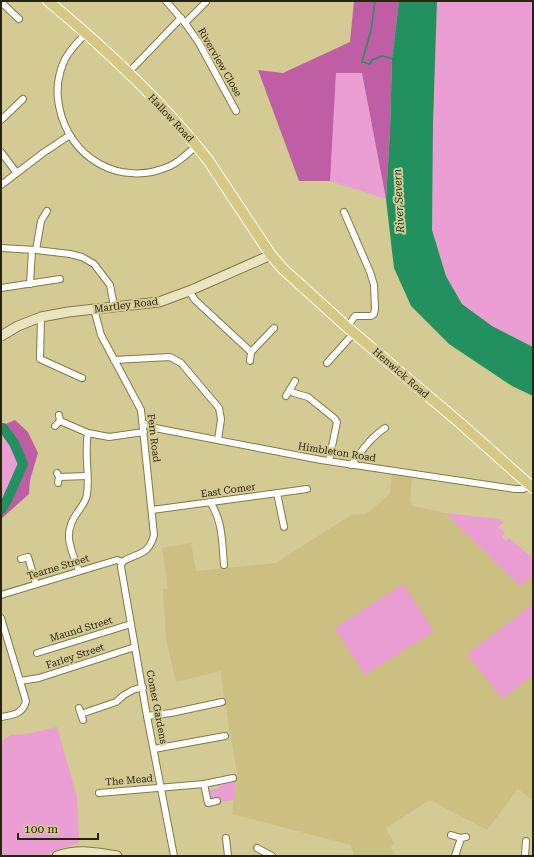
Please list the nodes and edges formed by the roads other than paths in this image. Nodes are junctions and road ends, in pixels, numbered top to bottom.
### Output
1 (48, 1) edge
2 (166, 1) edge
3 (1, 2) edge
4 (206, 2) dead end
5 (18, 19) dead end
6 (183, 20) junction
7 (87, 33) junction
8 (129, 72) junction
9 (23, 99) dead end
10 (236, 112) dead end
11 (1, 120) edge
12 (70, 135) junction
13 (197, 145) junction
14 (1, 152) edge
15 (16, 172) junction
16 (1, 185) edge
17 (47, 211) dead end
18 (344, 212) dead end
19 (1, 248) edge
20 (34, 250) junction
21 (271, 255) junction
22 (60, 280) dead end
23 (30, 284) junction
24 (1, 288) edge
25 (189, 291) junction
26 (114, 306) junction
27 (94, 309) junction
28 (41, 317) junction
29 (274, 327) dead end
30 (350, 330) junction
31 (1, 336) edge
32 (251, 352) junction
33 (114, 360) junction
34 (250, 361) dead end
35 (327, 363) dead end
36 (77, 368) dead end
37 (76, 375) junction
38 (82, 378) dead end
39 (295, 381) dead end
40 (290, 390) junction
41 (286, 396) dead end
42 (58, 421) dead end
43 (143, 423) junction
44 (385, 428) dead end
45 (144, 432) junction
46 (88, 433) junction
47 (218, 440) junction
48 (329, 461) junction
49 (351, 465) junction
50 (87, 476) junction
51 (58, 478) dead end
52 (531, 487) edge
53 (307, 490) dead end
54 (277, 493) junction
55 (210, 502) junction
56 (152, 510) junction
57 (284, 527) dead end
58 (21, 559) dead end
59 (122, 562) junction
60 (224, 565) dead end
61 (79, 571) junction
62 (36, 584) junction
63 (1, 595) edge
64 (1, 618) edge
65 (131, 624) junction
66 (135, 647) junction
67 (37, 653) dead end
68 (20, 681) junction
69 (143, 687) junction
70 (222, 702) dead end
71 (81, 714) dead end
72 (147, 716) junction
73 (1, 717) edge
74 (225, 736) dead end
75 (154, 749) junction
76 (233, 778) dead end
77 (204, 784) junction
78 (161, 788) junction
79 (99, 793) dead end
80 (217, 801) dead end
81 (452, 835) dead end
82 (226, 838) dead end
83 (526, 842) dead end
84 (257, 848) dead end
85 (533, 851) edge
86 (525, 853) edge
87 (264, 854) edge
88 (57, 856) edge
89 (117, 856) edge
90 (174, 856) edge
91 (228, 856) edge
92 (272, 856) edge
93 (455, 856) edge

1 - 7 main road, Hallow Road
2 - 6 street, Riverview Close
3 - 5 street
4 - 6 street, Riverview Close
6 - 8 street
6 - 10 street, Riverview Close
7 - 8 main road, Hallow Road
7 - 12 street
8 - 13 main road, Hallow Road
9 - 11 street
12 - 13 street
12 - 15 street
13 - 21 main road, Hallow Road
14 - 15 street
15 - 16 street
17 - 20 street
18 - 30 street
19 - 20 street
20 - 23 street
20 - 26 street
21 - 25 main road, Martley Road
21 - 30 main road, Henwick Road
22 - 23 street
23 - 24 street
25 - 26 main road, Martley Road
25 - 32 street
26 - 27 main road, Martley Road
27 - 28 main road, Martley Road
27 - 33 street, Fern Road
28 - 31 main road, Martley Road
28 - 37 street
29 - 32 street
30 - 35 street
30 - 52 main road, Henwick Road
32 - 34 street
33 - 43 street, Fern Road
33 - 47 street
36 - 37 street
37 - 38 street
39 - 40 street
40 - 41 street
40 - 48 street
42 - 46 street
43 - 45 street, Fern Road
43 - 47 street, Himbleton Road
44 - 49 street
45 - 46 street
45 - 56 street, Fern Road
46 - 50 street
47 - 48 street, Himbleton Road
48 - 49 street, Himbleton Road
49 - 52 street, Himbleton Road
50 - 51 street
50 - 61 street
53 - 54 street, East Comer
54 - 55 street, East Comer
54 - 57 street
55 - 56 street, East Comer
55 - 60 street
56 - 59 street, Fern Road
58 - 62 street
59 - 61 street, Tearne Street
59 - 65 street, Comer Gardens
61 - 62 street, Tearne Street
62 - 63 street, Tearne Street
64 - 68 street
65 - 66 street, Comer Gardens
65 - 67 street, Maund Street
66 - 68 street, Farley Street
66 - 69 street, Comer Gardens
68 - 73 street
69 - 71 street
69 - 72 street, Comer Gardens
70 - 72 street
72 - 75 street, Comer Gardens
74 - 75 street
75 - 78 street, Comer Gardens
76 - 77 street, The Mead
77 - 78 street, The Mead
77 - 80 street
78 - 79 street, The Mead
78 - 90 street, Comer Gardens
81 - 93 street
82 - 91 street
83 - 86 street
84 - 87 street
85 - 86 street
87 - 92 street
88 - 89 main road

